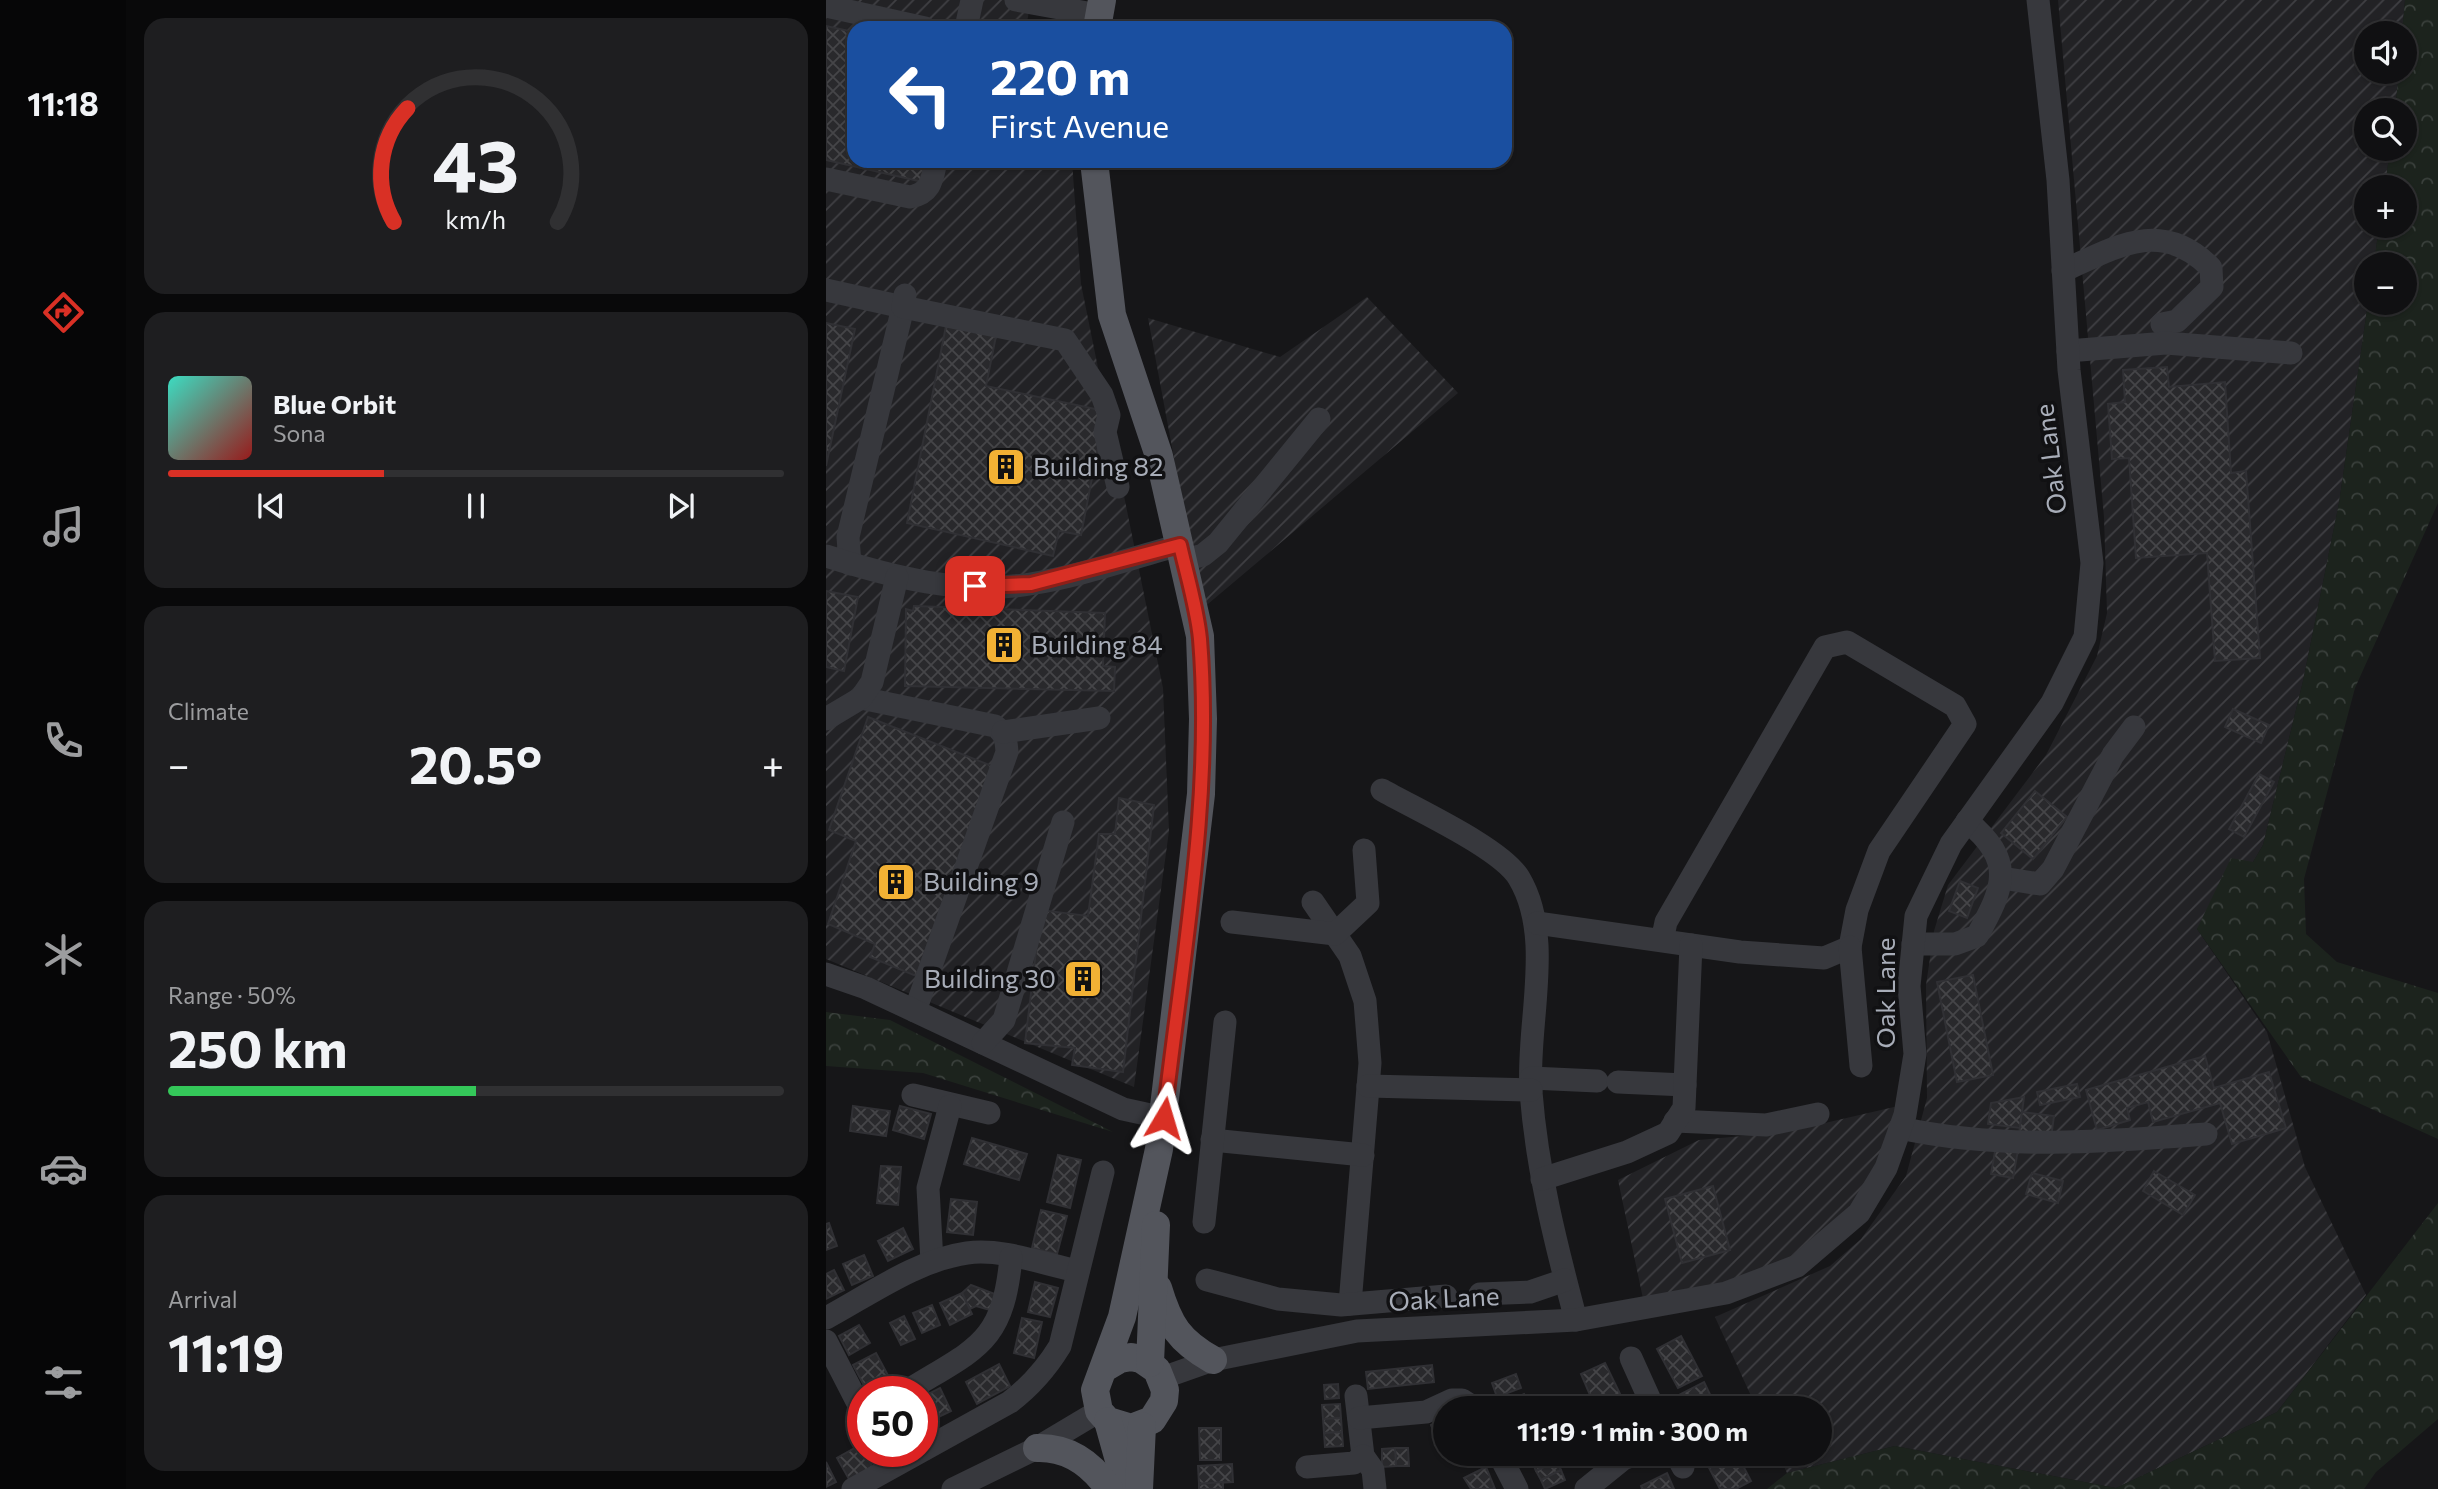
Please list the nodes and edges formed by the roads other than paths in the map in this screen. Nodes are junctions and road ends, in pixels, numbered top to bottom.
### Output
1 (972, 0) edge
2 (1016, 0) edge
3 (2038, 0) edge
4 (826, 6) edge
5 (1099, 14) edge
6 (894, 21) edge
7 (968, 21) edge
8 (934, 168) edge
9 (1095, 168) edge
10 (826, 179) edge
11 (2063, 271) junction
12 (826, 290) edge
13 (904, 301) junction
14 (2162, 324) dead end
15 (2068, 351) junction
16 (2291, 353) dead end
17 (1319, 419) dead end
18 (1118, 487) dead end
19 (1182, 553) junction
20 (826, 556) edge
21 (850, 564) junction
22 (897, 577) junction
23 (861, 698) junction
24 (1099, 718) dead end
25 (826, 719) edge
26 (2134, 727) dead end
27 (1003, 732) junction
28 (1382, 790) dead end
29 (1967, 821) junction
30 (1063, 822) dead end
31 (1364, 850) dead end
32 (2002, 878) junction
33 (1313, 902) dead end
34 (1232, 922) dead end
35 (1537, 923) junction
36 (1335, 934) junction
37 (1662, 941) junction
38 (1913, 944) junction
39 (1691, 945) junction
40 (1850, 947) junction
41 (826, 974) edge
42 (915, 1011) junction
43 (1225, 1022) dead end
44 (984, 1043) junction
45 (1861, 1066) dead end
46 (1531, 1084) junction
47 (1685, 1085) junction
48 (1368, 1086) junction
49 (914, 1095) dead end
50 (950, 1106) junction
51 (989, 1113) dead end
52 (1818, 1114) dead end
53 (1164, 1118) junction
54 (1675, 1121) junction
55 (1900, 1128) junction
56 (2206, 1134) dead end
57 (1212, 1140) junction
58 (1159, 1149) junction
59 (1363, 1155) junction
60 (1103, 1172) dead end
61 (1542, 1179) junction
62 (1204, 1223) dead end
63 (1011, 1257) junction
64 (932, 1262) junction
65 (1078, 1271) junction
66 (1154, 1276) junction
67 (1207, 1280) dead end
68 (1565, 1280) junction
69 (1480, 1294) dead end
70 (1446, 1296) dead end
71 (1350, 1304) junction
72 (826, 1318) edge
73 (1576, 1320) junction
74 (826, 1341) edge
75 (1631, 1358) dead end
76 (1213, 1360) junction
77 (1103, 1369) junction
78 (1156, 1371) junction
79 (931, 1376) edge
80 (847, 1382) edge
81 (1648, 1396) edge
82 (1433, 1409) edge
83 (1104, 1416) junction
84 (1142, 1426) junction
85 (938, 1436) edge
86 (1037, 1448) junction
87 (1363, 1456) junction
88 (1505, 1466) edge
89 (1614, 1466) edge
90 (879, 1467) edge
91 (1307, 1467) dead end
92 (853, 1489) edge
93 (953, 1489) edge
94 (1110, 1489) edge
95 (1127, 1489) edge
96 (1139, 1489) edge
97 (1375, 1489) edge
98 (1517, 1489) edge
99 (1586, 1489) edge

1 - 7 street
2 - 5 street
3 - 11 street, Oak Lane
4 - 6 street
8 - 10 street
9 - 19 main road
11 - 14 street
11 - 15 street, Oak Lane
12 - 13 street
13 - 18 street
13 - 21 street
15 - 16 street
15 - 29 street, Oak Lane
17 - 19 street
19 - 22 street
19 - 53 main road
20 - 21 street
21 - 22 street
22 - 23 street
23 - 25 street
23 - 27 street
24 - 27 street
26 - 32 street
27 - 42 street
28 - 35 street
29 - 32 street
29 - 38 street, Oak Lane
30 - 44 street
31 - 36 street
32 - 38 street
33 - 36 street
34 - 36 street
35 - 37 street
35 - 46 street
36 - 48 street
37 - 39 street
37 - 40 street
38 - 55 street, Oak Lane
39 - 40 street
39 - 47 street
40 - 45 street
41 - 42 street
42 - 44 street
43 - 57 street
44 - 53 street
46 - 47 street
46 - 48 street
46 - 61 street
47 - 54 street
48 - 59 street
49 - 50 street
50 - 51 street
50 - 64 street
52 - 54 street
53 - 58 main road
54 - 61 street
55 - 56 street
55 - 73 street, Oak Lane
57 - 59 street
57 - 62 street
58 - 66 main road
58 - 77 main road
59 - 71 street
60 - 65 street
61 - 68 street
63 - 64 street
63 - 65 street
63 - 79 street
64 - 72 street
65 - 85 street
66 - 76 main road
66 - 78 main road
67 - 71 street
68 - 69 street
68 - 73 street
70 - 71 street
73 - 76 street, Oak Lane
74 - 80 street
75 - 81 street
76 - 78 street, Oak Lane
77 - 78 main road
77 - 83 main road
78 - 84 main road
82 - 87 street
83 - 84 main road
83 - 86 street
83 - 95 main road
84 - 96 main road
86 - 93 street
86 - 94 main road
87 - 91 street
87 - 97 street
88 - 98 street
89 - 99 street
90 - 92 street

